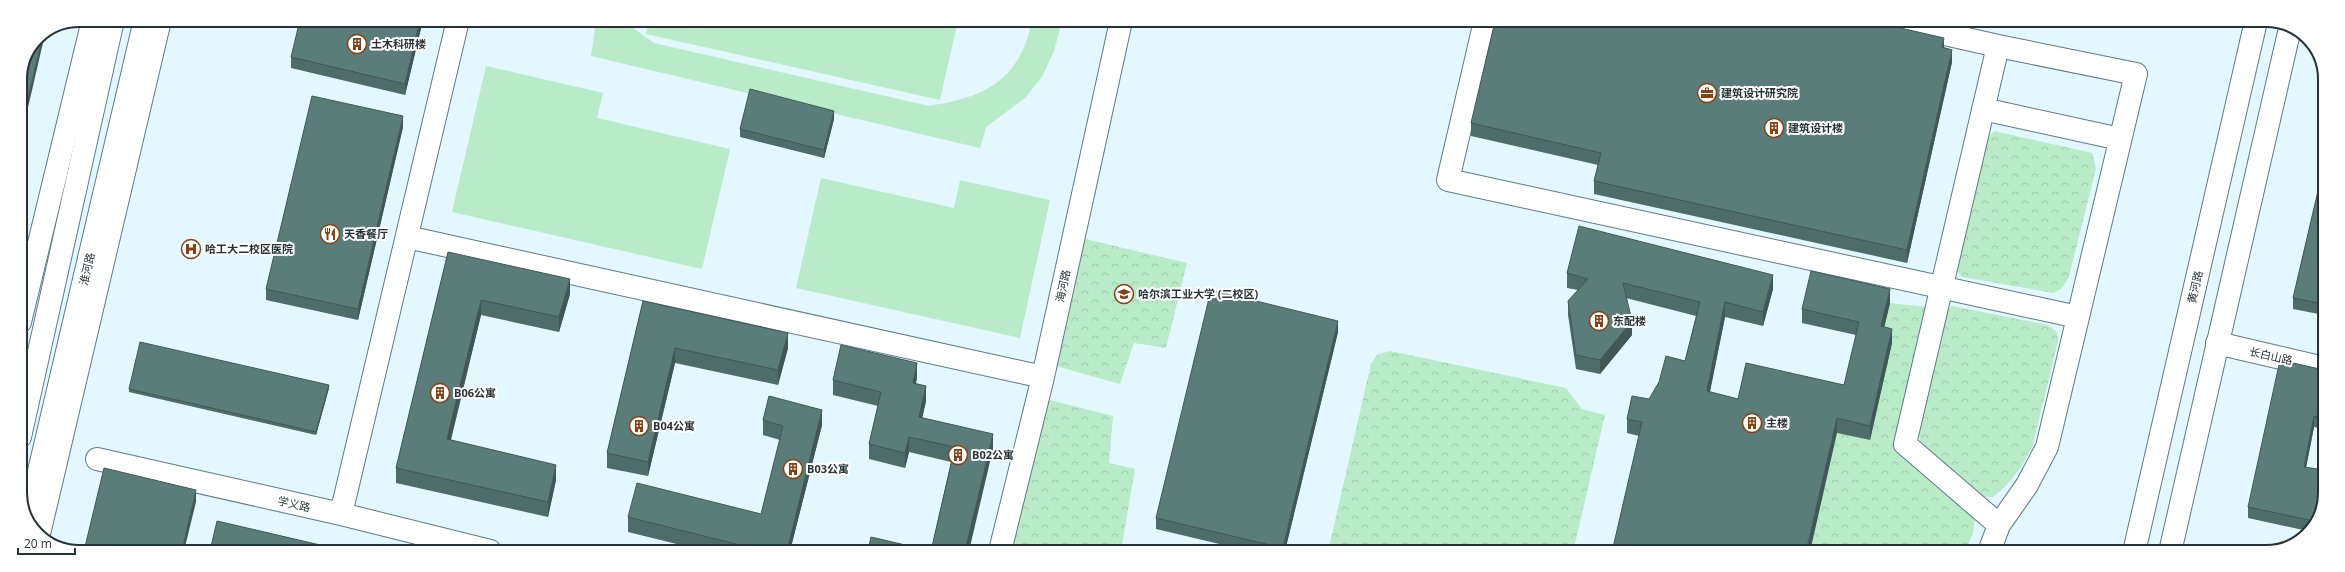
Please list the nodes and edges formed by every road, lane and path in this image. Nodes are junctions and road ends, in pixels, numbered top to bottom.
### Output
1 (91, 27) edge
2 (111, 27) edge
3 (143, 27) edge
4 (158, 27) edge
5 (456, 27) edge
6 (1120, 27) edge
7 (1484, 27) edge
8 (1914, 27) edge
9 (2255, 27) edge
10 (2289, 33) edge
11 (1998, 46) junction
12 (1982, 109) junction
13 (2120, 139) junction
14 (407, 237) junction
15 (1942, 287) junction
16 (27, 293) edge
17 (2078, 317) junction
18 (2217, 343) junction
19 (2318, 367) edge
20 (1043, 377) junction
21 (27, 407) edge
22 (97, 459) dead end
23 (30, 510) edge
24 (341, 514) junction
25 (1999, 525) junction
26 (41, 528) edge
27 (466, 545) edge
28 (1001, 545) edge
29 (1992, 545) edge
30 (2136, 545) edge
31 (2172, 545) edge

1 - 16 street
2 - 21 street
3 - 23 street, 淮河路
4 - 26 street
5 - 14 street
6 - 20 street, 海河路
7 - 15 street
8 - 11 street
9 - 30 street, 黄河路
10 - 18 street
11 - 12 street
11 - 13 street
12 - 13 street
12 - 15 street
13 - 17 street
14 - 20 street
14 - 24 street
15 - 17 street
15 - 25 street
17 - 25 street
18 - 19 street, 长白山路
18 - 31 street
20 - 28 street, 海河路
22 - 24 street, 学义路
24 - 27 street, 学义路
25 - 29 street

